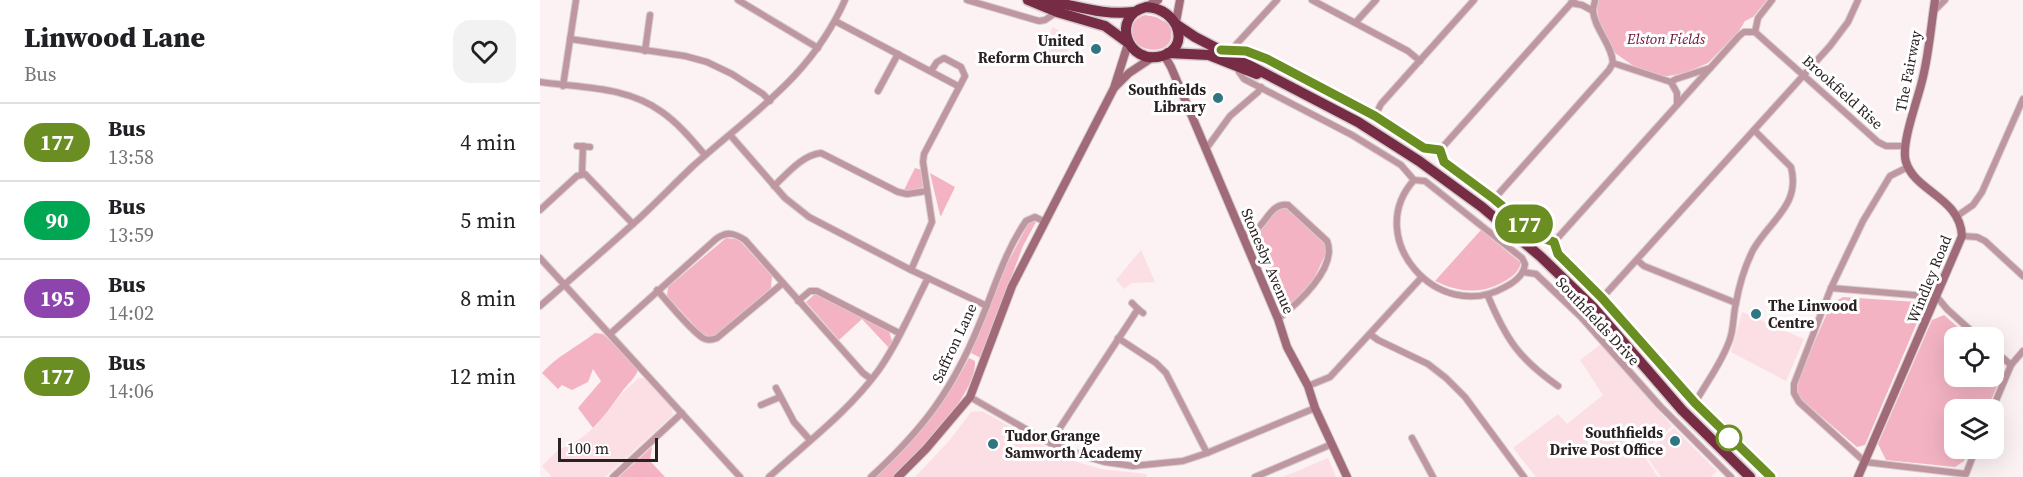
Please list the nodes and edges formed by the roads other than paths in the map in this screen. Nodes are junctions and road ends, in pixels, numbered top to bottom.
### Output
1 (576, 0) edge
2 (738, 0) edge
3 (845, 0) edge
4 (967, 0) edge
5 (1028, 0) edge
6 (1043, 0) edge
7 (1158, 0) edge
8 (1180, 0) edge
9 (1277, 0) edge
10 (1312, 0) edge
11 (1376, 0) edge
12 (1474, 0) edge
13 (1595, 0) edge
14 (1772, 0) edge
15 (1858, 0) edge
16 (1935, 0) edge
17 (1945, 0) edge
18 (1572, 2) edge
19 (1141, 7) edge
20 (1593, 11) junction
21 (1933, 11) junction
22 (1057, 12) junction
23 (650, 15) dead end
24 (835, 21) junction
25 (1356, 22) junction
26 (1176, 23) junction
27 (1755, 32) junction
28 (570, 39) junction
29 (1127, 43) junction
30 (818, 48) junction
31 (1226, 50) junction
32 (645, 51) junction
33 (898, 54) junction
34 (1162, 55) junction
35 (1420, 61) junction
36 (1613, 63) junction
37 (1238, 68) junction
38 (1710, 68) junction
39 (931, 72) junction
40 (1804, 75) junction
41 (1280, 81) junction
42 (540, 82) edge
43 (1671, 82) junction
44 (563, 86) junction
45 (958, 86) junction
46 (1260, 87) junction
47 (1114, 88) junction
48 (878, 91) dead end
49 (2023, 99) edge
50 (770, 101) junction
51 (1676, 106) junction
52 (2021, 107) edge
53 (1375, 116) junction
54 (1755, 130) junction
55 (731, 136) junction
56 (583, 146) dead end
57 (1905, 146) junction
58 (1206, 150) junction
59 (1440, 150) junction
60 (705, 155) junction
61 (1908, 166) junction
62 (582, 174) junction
63 (1414, 180) junction
64 (774, 186) junction
65 (927, 191) junction
66 (1494, 199) junction
67 (540, 210) edge
68 (1957, 216) junction
69 (1045, 222) junction
70 (633, 224) junction
71 (1242, 236) junction
72 (1962, 236) junction
73 (1554, 242) junction
74 (540, 258) edge
75 (1637, 260) junction
76 (911, 270) junction
77 (1523, 272) junction
78 (2023, 276) edge
79 (928, 278) junction
80 (1421, 278) junction
81 (783, 283) junction
82 (565, 285) junction
83 (1831, 288) junction
84 (657, 290) junction
85 (1488, 296) junction
86 (1937, 297) junction
87 (1602, 298) junction
88 (798, 301) junction
89 (1132, 303) dead end
90 (1736, 303) junction
91 (540, 306) edge
92 (987, 306) junction
93 (1278, 319) junction
94 (1967, 327) edge
95 (899, 333) junction
96 (610, 334) junction
97 (1370, 334) junction
98 (1118, 338) junction
99 (2023, 351) edge
100 (2004, 359) edge
101 (2011, 365) junction
102 (872, 380) junction
103 (1308, 386) junction
104 (1558, 386) dead end
105 (776, 388) dead end
106 (970, 396) junction
107 (780, 397) junction
108 (1997, 399) edge
109 (1695, 403) junction
110 (761, 405) dead end
111 (1315, 408) junction
112 (682, 413) junction
113 (1412, 438) dead end
114 (810, 440) junction
115 (1050, 443) junction
116 (1332, 444) junction
117 (1207, 453) junction
118 (1972, 459) edge
119 (1865, 462) junction
120 (1966, 476) edge
121 (613, 477) edge
122 (740, 477) edge
123 (769, 477) edge
124 (871, 477) edge
125 (898, 477) edge
126 (1255, 477) edge
127 (1347, 477) edge
128 (1433, 477) edge
129 (1524, 477) edge
130 (1731, 477) edge
131 (1750, 477) edge
132 (1771, 477) edge
133 (1858, 477) edge

1 - 28 street
2 - 30 street
3 - 24 street
4 - 22 street
5 - 22 highway
6 - 19 highway
7 - 19 main road
8 - 26 main road
9 - 31 street
10 - 25 street
11 - 25 street
12 - 35 street
13 - 20 street
14 - 27 street
15 - 40 street
16 - 21 main road, The Fairway
17 - 21 street
18 - 20 street
18 - 59 street
19 - 26 highway
19 - 29 highway
20 - 36 street
21 - 57 main road, The Fairway
22 - 29 highway
23 - 32 street
24 - 30 street
24 - 33 street
25 - 35 street
26 - 31 highway
26 - 34 highway
27 - 38 street
27 - 40 street, Brookfield Rise
28 - 32 street
28 - 44 street
29 - 34 highway
29 - 47 main road, Saffron Lane
30 - 50 street
31 - 41 highway
31 - 53 street
32 - 50 street
33 - 39 street
33 - 48 street
34 - 37 highway
34 - 47 main road, Saffron Lane
34 - 58 main road, Stonesby Avenue
35 - 53 street
36 - 43 street
36 - 66 street
37 - 41 highway
37 - 46 street
38 - 43 street
38 - 51 street
39 - 45 street
39 - 45 street
40 - 54 street
40 - 57 street, Brookfield Rise
41 - 131 highway
42 - 44 street
43 - 51 street
44 - 60 street
45 - 65 street
46 - 58 street
46 - 63 street
47 - 69 main road, Saffron Lane
49 - 52 street, Windley Road
50 - 55 street
51 - 73 street
52 - 68 street, Windley Road
53 - 59 street
54 - 75 street
54 - 90 street
55 - 60 street
55 - 64 street
56 - 62 street
57 - 61 main road
58 - 71 main road, Stonesby Avenue
59 - 66 street, Southfields Drive
60 - 70 street
61 - 68 main road
61 - 83 street
62 - 67 street
62 - 70 street
63 - 77 street
63 - 80 street
64 - 65 street
64 - 76 street
65 - 76 street
66 - 73 street, Southfields Drive
68 - 72 main road, Windley Road
69 - 92 street, Saffron Lane
69 - 106 main road, Saffron Lane
70 - 82 street
71 - 93 main road, Stonesby Avenue
71 - 93 street
72 - 78 street
72 - 86 main road, Windley Road
73 - 87 street, Southfields Drive
74 - 82 street
75 - 87 street
75 - 90 street
76 - 79 street
77 - 85 street
77 - 130 street, Southfields Drive
79 - 92 street
79 - 95 street
80 - 85 street
80 - 97 street
81 - 84 street
81 - 84 street
81 - 88 street
82 - 91 street
82 - 96 street
83 - 86 street
83 - 119 street
84 - 96 street
85 - 104 street
86 - 94 street
86 - 119 main road, Windley Road
87 - 109 street, Southfields Drive
88 - 95 street
88 - 102 street
89 - 98 street
90 - 109 street
92 - 124 street, Saffron Lane
93 - 103 main road, Stonesby Avenue
95 - 102 street
96 - 112 street
97 - 103 street
97 - 129 street
98 - 115 street
98 - 117 street
99 - 101 street
100 - 101 street
101 - 108 street
102 - 114 street
103 - 111 main road, Stonesby Avenue
105 - 107 street
106 - 115 street
106 - 125 main road, Saffron Lane
107 - 110 street
107 - 114 street
109 - 132 street, Southfields Drive
111 - 116 main road, Stonesby Avenue
111 - 117 street
112 - 121 street
112 - 122 street
113 - 128 street
114 - 123 street
115 - 117 street
116 - 126 street
116 - 127 main road, Stonesby Avenue
118 - 120 street
119 - 120 street
119 - 133 main road, Windley Road

